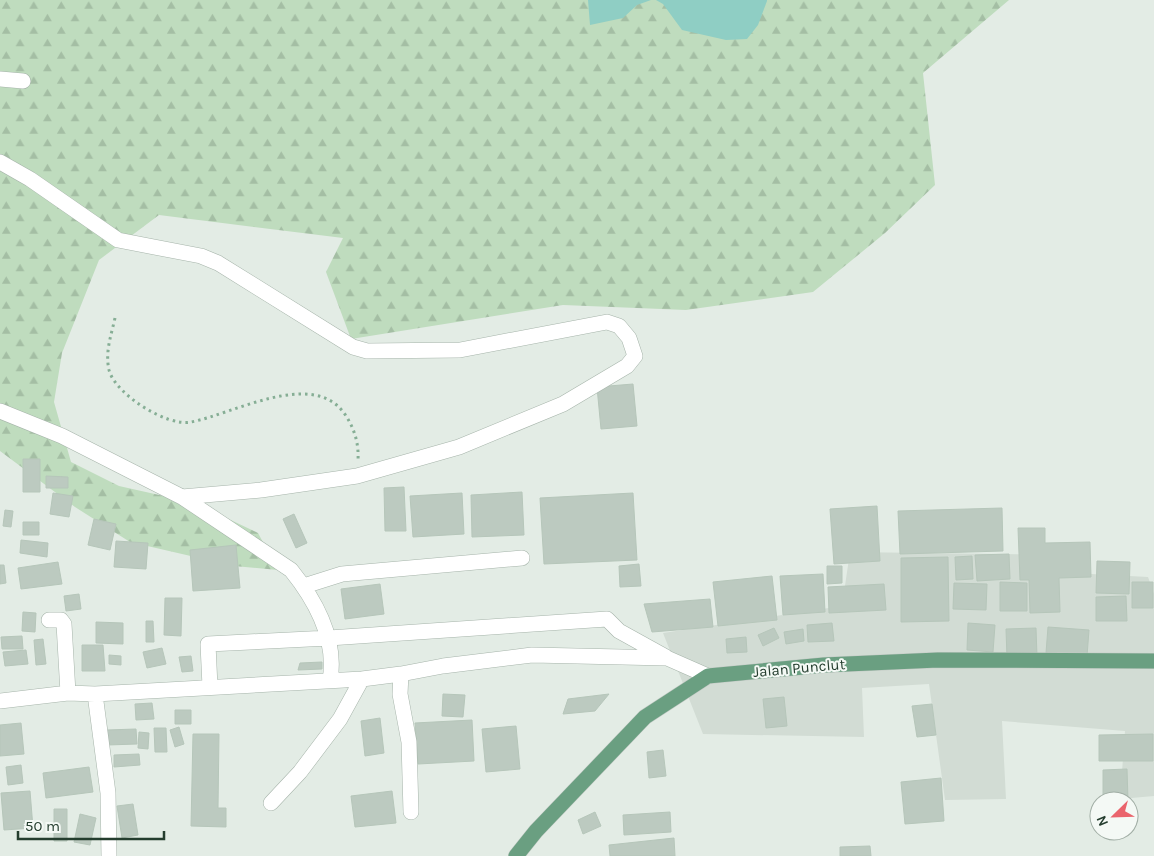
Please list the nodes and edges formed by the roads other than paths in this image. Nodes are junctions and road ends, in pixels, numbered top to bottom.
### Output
1 (0, 79) edge
2 (23, 81) dead end
3 (0, 162) edge
4 (0, 411) edge
5 (182, 497) junction
6 (522, 558) dead end
7 (304, 586) junction
8 (49, 620) dead end
9 (329, 638) junction
10 (667, 658) junction
11 (1154, 661) edge
12 (401, 674) junction
13 (708, 676) junction
14 (362, 679) junction
15 (330, 680) junction
16 (210, 687) junction
17 (68, 693) junction
18 (95, 694) junction
19 (0, 700) edge
20 (271, 803) dead end
21 (411, 812) dead end
22 (109, 856) edge
23 (516, 856) edge

1 - 2 street
3 - 5 street
4 - 5 street
5 - 7 street
6 - 7 street
7 - 9 street
8 - 17 street
9 - 10 street
9 - 15 street
9 - 16 street
10 - 12 street
10 - 13 street
11 - 13 main road, Jalan Punclut
12 - 14 street
12 - 21 street
13 - 23 main road, Jalan Punclut
14 - 15 street
14 - 20 street
15 - 16 street
16 - 18 street
17 - 18 street
17 - 19 street
18 - 22 street

